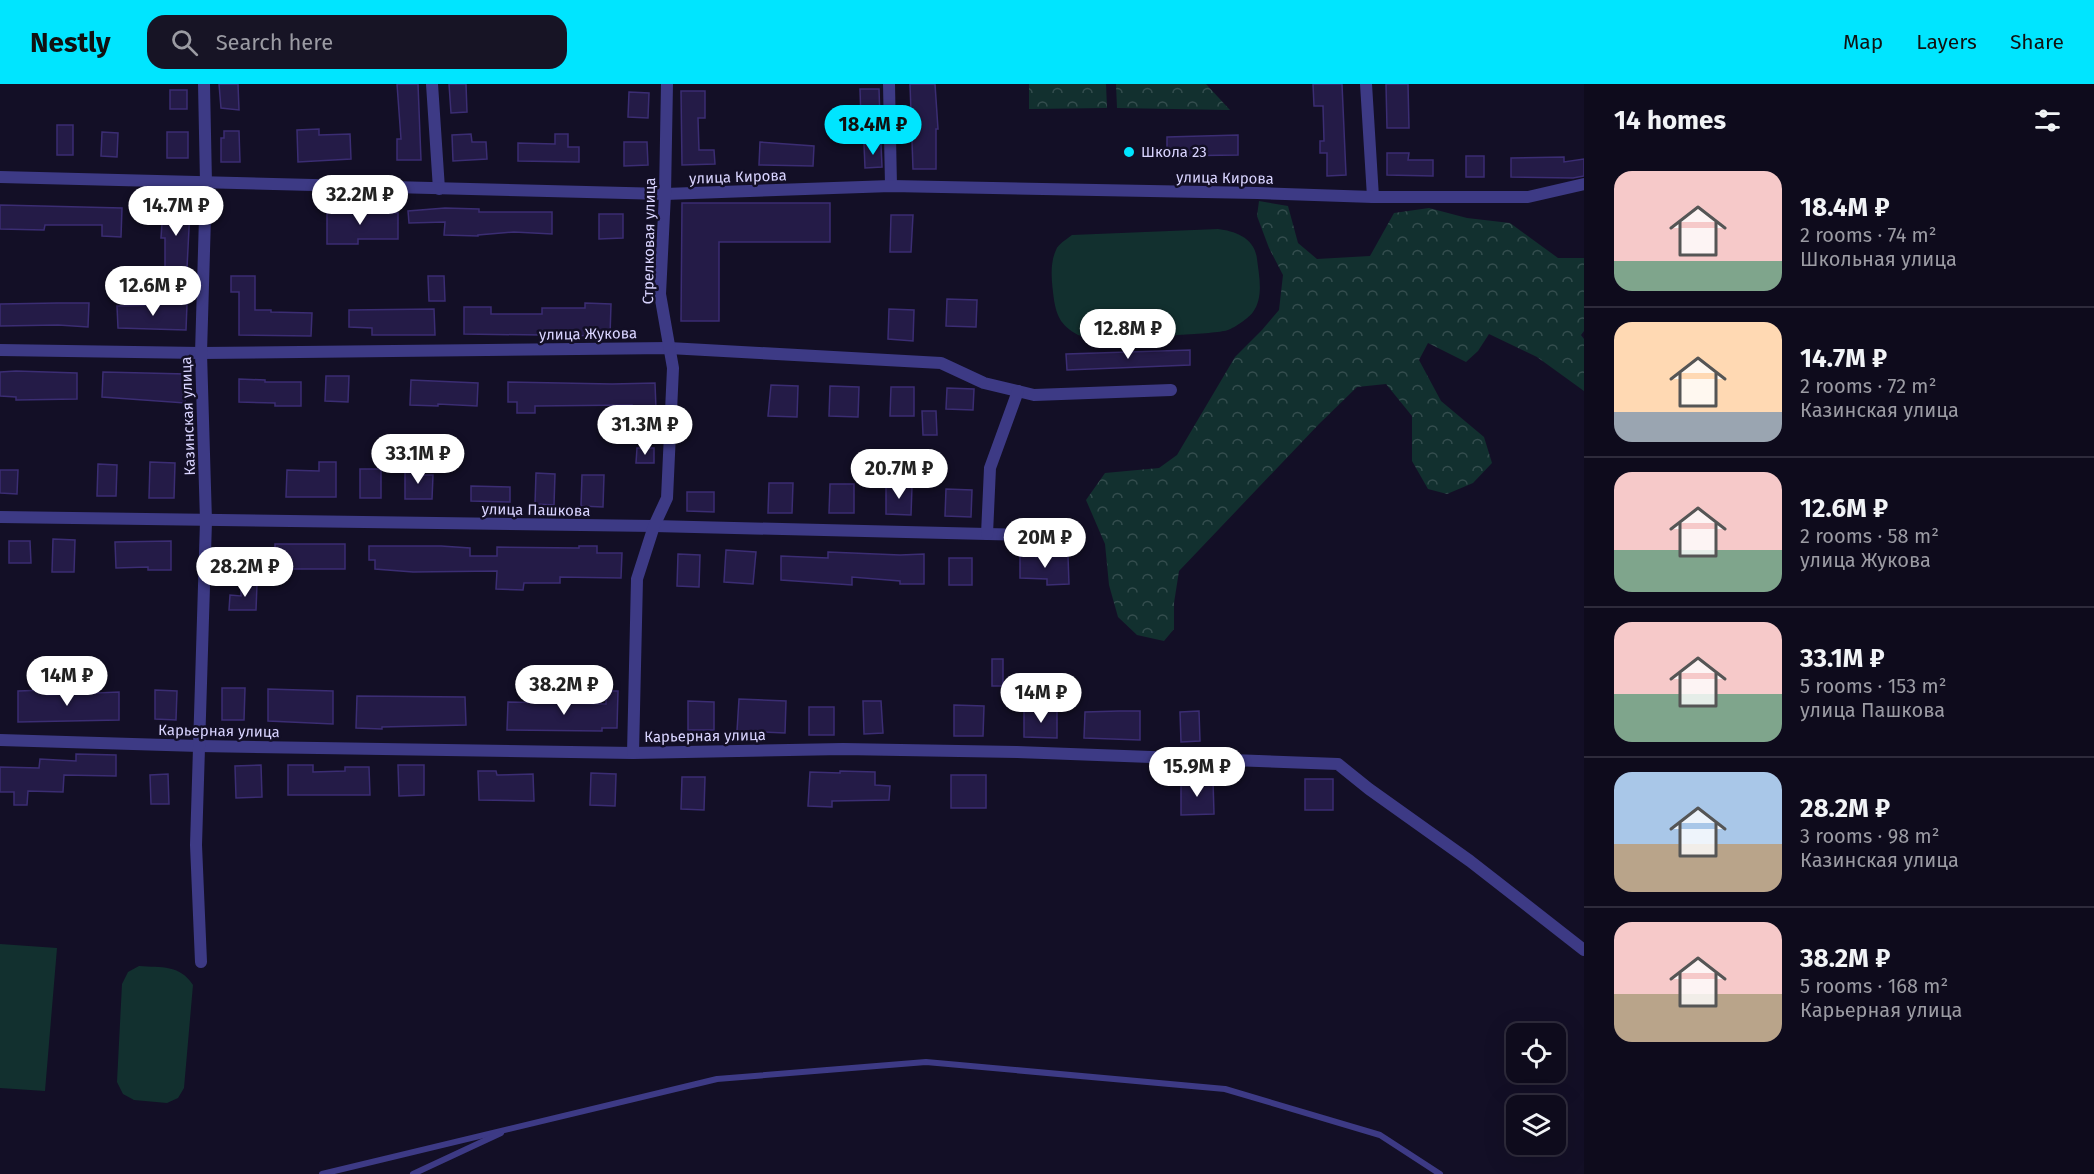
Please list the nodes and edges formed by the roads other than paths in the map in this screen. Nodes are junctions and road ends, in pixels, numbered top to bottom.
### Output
1 (204, 84) edge
2 (432, 84) edge
3 (667, 84) edge
4 (890, 84) edge
5 (1366, 84) edge
6 (0, 177) edge
7 (206, 183) junction
8 (1584, 184) edge
9 (891, 186) junction
10 (439, 189) junction
11 (665, 194) junction
12 (1373, 197) junction
13 (669, 348) junction
14 (0, 350) edge
15 (201, 353) junction
16 (1171, 390) dead end
17 (1018, 391) junction
18 (0, 517) edge
19 (206, 521) junction
20 (654, 526) junction
21 (987, 534) junction
22 (1071, 536) dead end
23 (0, 740) edge
24 (199, 746) junction
25 (633, 753) junction
26 (1584, 950) edge
27 (201, 962) dead end
28 (516, 1127) junction
29 (322, 1174) edge
30 (413, 1174) edge
31 (1440, 1174) edge

1 - 7 street, Казинская улица
2 - 10 street
3 - 11 street, Стрелковая улица
4 - 9 street
5 - 12 street
6 - 7 street, улица Кирова
7 - 10 street, улица Кирова
7 - 15 street, Казинская улица
8 - 12 street, улица Кирова
9 - 11 street, улица Кирова
9 - 12 street, улица Кирова
10 - 11 street, улица Кирова
11 - 13 street, Стрелковая улица
13 - 15 street, улица Жукова
13 - 17 street, улица Жукова
13 - 20 street, Стрелковая улица
14 - 15 street, улица Жукова
15 - 19 street, Казинская улица
16 - 17 street, улица Жукова
17 - 21 street
18 - 19 street, улица Пашкова
19 - 20 street, улица Пашкова
19 - 24 street, Казинская улица
20 - 21 street, улица Пашкова
20 - 25 street, Стрелковая улица
21 - 22 street, улица Пашкова
23 - 24 street, Карьерная улица
24 - 25 street, Карьерная улица
24 - 27 street, Казинская улица
25 - 26 street, Карьерная улица
28 - 29 lane
28 - 30 lane
28 - 31 lane

